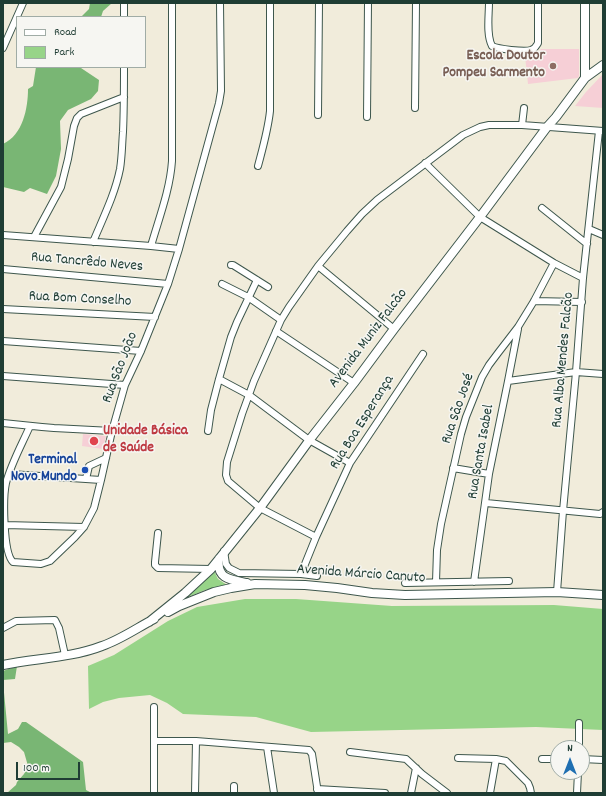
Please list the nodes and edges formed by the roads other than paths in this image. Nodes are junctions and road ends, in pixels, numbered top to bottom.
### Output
1 (23, 3) edge
2 (124, 3) edge
3 (172, 3) edge
4 (220, 3) edge
5 (270, 3) edge
6 (319, 3) edge
7 (368, 3) edge
8 (416, 3) edge
9 (489, 3) edge
10 (538, 3) edge
11 (585, 3) edge
12 (17, 16) edge
13 (124, 16) edge
14 (16, 19) edge
15 (3, 48) edge
16 (603, 65) edge
17 (124, 68) edge
18 (585, 78) junction
19 (124, 97) junction
20 (415, 108) dead end
21 (524, 108) dead end
22 (318, 115) dead end
23 (367, 117) dead end
24 (522, 125) junction
25 (547, 127) junction
26 (601, 131) edge
27 (425, 163) junction
28 (258, 166) dead end
29 (542, 208) dead end
30 (480, 217) junction
31 (589, 229) junction
32 (3, 235) edge
33 (603, 235) edge
34 (34, 237) junction
35 (93, 242) junction
36 (587, 244) junction
37 (151, 246) junction
38 (179, 249) junction
39 (554, 263) junction
40 (231, 265) dead end
41 (318, 266) junction
42 (3, 269) edge
43 (583, 278) junction
44 (257, 280) junction
45 (168, 284) junction
46 (222, 284) dead end
47 (268, 287) dead end
48 (248, 297) junction
49 (534, 301) junction
50 (582, 302) junction
51 (3, 309) edge
52 (155, 317) junction
53 (281, 320) junction
54 (518, 327) junction
55 (394, 329) junction
56 (276, 331) junction
57 (3, 341) edge
58 (141, 351) junction
59 (423, 354) dead end
60 (576, 372) junction
61 (603, 374) edge
62 (3, 376) edge
63 (219, 379) junction
64 (508, 381) junction
65 (354, 383) junction
66 (125, 385) junction
67 (249, 395) junction
68 (3, 423) edge
69 (30, 426) junction
70 (112, 431) junction
71 (208, 431) dead end
72 (309, 440) junction
73 (106, 458) junction
74 (350, 463) junction
75 (453, 468) junction
76 (10, 474) junction
77 (489, 474) junction
78 (86, 479) junction
79 (101, 480) junction
80 (486, 503) junction
81 (260, 508) junction
82 (563, 511) junction
83 (602, 513) edge
84 (5, 525) junction
85 (84, 527) junction
86 (158, 533) dead end
87 (316, 537) junction
88 (224, 551) junction
89 (219, 559) junction
90 (210, 569) junction
91 (301, 574) junction
92 (318, 576) dead end
93 (509, 581) dead end
94 (436, 582) junction
95 (474, 582) junction
96 (405, 583) dead end
97 (256, 584) junction
98 (557, 592) junction
99 (603, 595) edge
100 (149, 622) junction
101 (3, 628) edge
102 (65, 655) junction
103 (3, 665) edge
104 (154, 707) dead end
105 (579, 723) dead end
106 (579, 740) edge
107 (154, 741) junction
108 (196, 741) junction
109 (267, 747) junction
110 (350, 752) dead end
111 (458, 758) dead end
112 (496, 759) junction
113 (542, 759) dead end
114 (550, 759) edge
115 (590, 759) edge
116 (603, 760) edge
117 (416, 768) junction
118 (578, 780) edge
119 (318, 791) edge
120 (356, 792) edge
121 (154, 793) edge
122 (195, 793) edge
123 (274, 793) edge
124 (385, 793) edge
125 (411, 793) edge
126 (447, 793) edge
127 (490, 793) edge
128 (530, 793) edge
129 (577, 793) edge

1 - 12 street
2 - 13 street
3 - 37 street
4 - 38 street, Rua São João
5 - 28 street
6 - 22 street
7 - 23 street
8 - 20 street
9 - 10 street
11 - 18 main road
14 - 15 street
16 - 18 main road, Avenida Muniz Falcão
17 - 19 street
18 - 25 main road, Avenida Muniz Falcão
19 - 34 street
19 - 35 street
21 - 24 street
24 - 25 street
24 - 27 street
25 - 26 street
25 - 30 main road, Avenida Muniz Falcão
26 - 31 street, Rua Alba Mendes Falcão
27 - 30 street
27 - 41 street
29 - 36 street
30 - 39 street
30 - 55 main road, Avenida Muniz Falcão
31 - 33 street
31 - 36 street, Rua Alba Mendes Falcão
32 - 34 street
34 - 35 street
35 - 37 street
36 - 43 street, Rua Alba Mendes Falcão
37 - 38 street
38 - 45 street, Rua São João
39 - 43 street
39 - 49 street, Rua São José
40 - 44 street
41 - 53 street
41 - 55 street
42 - 45 street, Rua Tancrêdo Neves
43 - 50 street, Rua Alba Mendes Falcão
44 - 47 street
44 - 48 street
45 - 52 street, Rua São João
46 - 48 street
48 - 53 street
48 - 63 street
49 - 50 street
49 - 54 street, Rua São José
50 - 60 street, Rua Alba Mendes Falcão
51 - 52 street, Rua Bom Conselho
52 - 58 street, Rua São João
53 - 56 street
54 - 64 street, Rua Santa Isabel
54 - 75 street, Rua São José
55 - 65 main road, Avenida Muniz Falcão
56 - 65 street
56 - 67 street
57 - 58 street
58 - 66 street, Rua São João
59 - 74 street, Rua Boa Esperança
60 - 61 street
60 - 64 street
60 - 82 street, Rua Alba Mendes Falcão
62 - 66 street
63 - 67 street
63 - 71 street
64 - 77 street, Rua Santa Isabel
65 - 72 main road, Avenida Muniz Falcão
66 - 70 street, Rua São João
67 - 72 street
67 - 81 street
68 - 69 street
69 - 70 street
69 - 76 street
70 - 73 street, Rua São João
72 - 74 street
72 - 81 main road, Avenida Muniz Falcão
73 - 78 street
73 - 79 street, Rua São João
74 - 87 street, Rua Boa Esperança
75 - 77 street
75 - 94 street, Rua São José
76 - 78 street
76 - 84 street
77 - 80 street, Rua Santa Isabel
78 - 79 street
79 - 85 street, Rua São João
80 - 82 street
80 - 95 street, Rua Santa Isabel
81 - 87 street
81 - 88 main road, Avenida Muniz Falcão
82 - 83 street
82 - 98 street, Rua Alba Mendes Falcão
84 - 85 street
84 - 85 street, Rua São João
86 - 90 street
87 - 91 street, Rua Boa Esperança
88 - 89 main road, Avenida Muniz Falcão
88 - 91 street
89 - 90 main road, Avenida Muniz Falcão
89 - 97 main road
90 - 100 main road, Avenida Muniz Falcão
91 - 92 street
93 - 95 street
94 - 95 street
94 - 96 street
97 - 98 main road, Avenida Márcio Canuto
97 - 100 main road, Avenida Márcio Canuto
98 - 99 main road, Avenida Márcio Canuto
100 - 102 main road
101 - 102 street
102 - 103 main road
104 - 107 street
105 - 106 street
107 - 108 street
107 - 121 street
108 - 109 street
108 - 122 street
109 - 119 street
109 - 123 street
110 - 117 street
111 - 112 street
112 - 127 street
112 - 128 street
113 - 114 street
115 - 116 street
117 - 125 street
117 - 126 street
118 - 129 street
119 - 120 street
120 - 124 street

